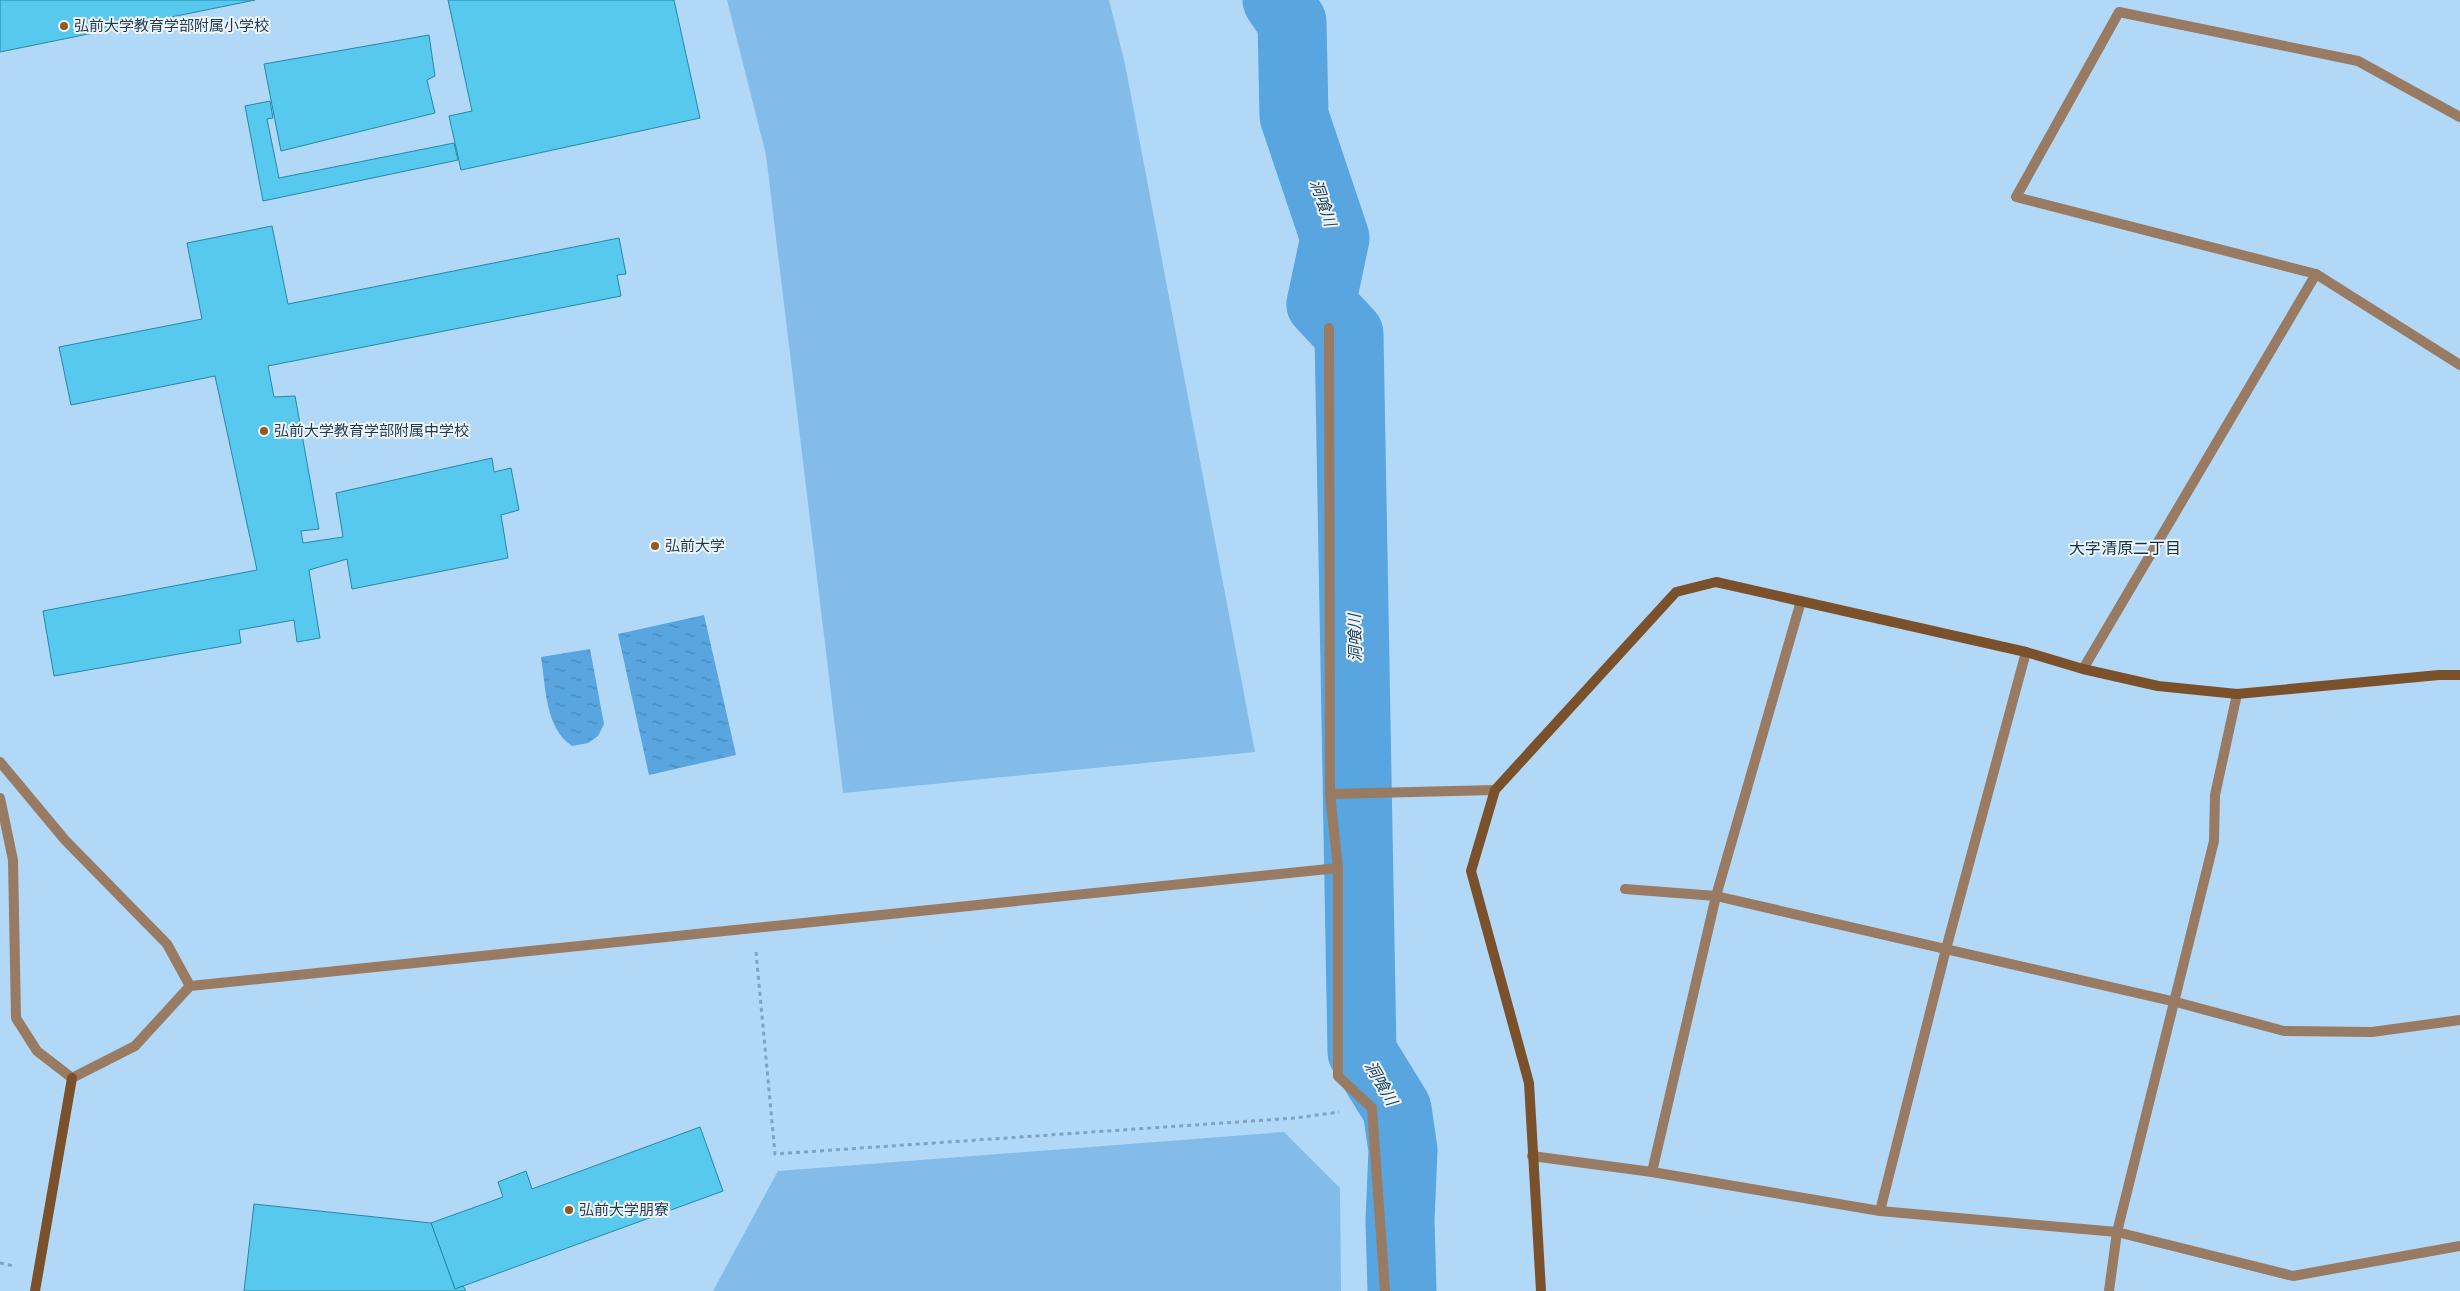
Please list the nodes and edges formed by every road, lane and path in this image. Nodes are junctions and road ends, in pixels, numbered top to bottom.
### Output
1 (2460, 117) edge
2 (2316, 274) junction
3 (1329, 328) dead end
4 (2460, 365) edge
5 (1801, 601) junction
6 (2026, 652) junction
7 (2083, 669) junction
8 (2460, 675) edge
9 (2237, 694) junction
10 (0, 762) edge
11 (1495, 790) junction
12 (1330, 794) junction
13 (0, 798) edge
14 (1338, 868) junction
15 (1625, 889) dead end
16 (1716, 896) junction
17 (754, 930) junction
18 (1946, 948) junction
19 (190, 986) junction
20 (2176, 1002) junction
21 (2460, 1020) edge
22 (72, 1078) junction
23 (1372, 1108) junction
24 (1532, 1156) junction
25 (1652, 1172) junction
26 (1880, 1211) junction
27 (2117, 1232) junction
28 (2460, 1246) edge
29 (35, 1291) edge
30 (1385, 1291) edge
31 (1541, 1291) edge
32 (2109, 1291) edge

1 - 2 street
2 - 4 street
2 - 7 street
3 - 12 street
5 - 6 street
5 - 11 street
5 - 16 street
6 - 7 street
6 - 18 street
7 - 9 street
8 - 9 street
9 - 20 street
10 - 19 street
11 - 12 street
11 - 24 street
12 - 14 street
13 - 22 street
14 - 17 street
14 - 23 street
15 - 16 street
16 - 18 street
16 - 25 street
17 - 19 street
17 - 23 path
18 - 20 street
18 - 26 street
19 - 22 street
20 - 21 street
20 - 27 street
22 - 29 street
23 - 30 street
24 - 25 street
24 - 31 street
25 - 26 street
26 - 27 street
27 - 28 street
27 - 32 street

